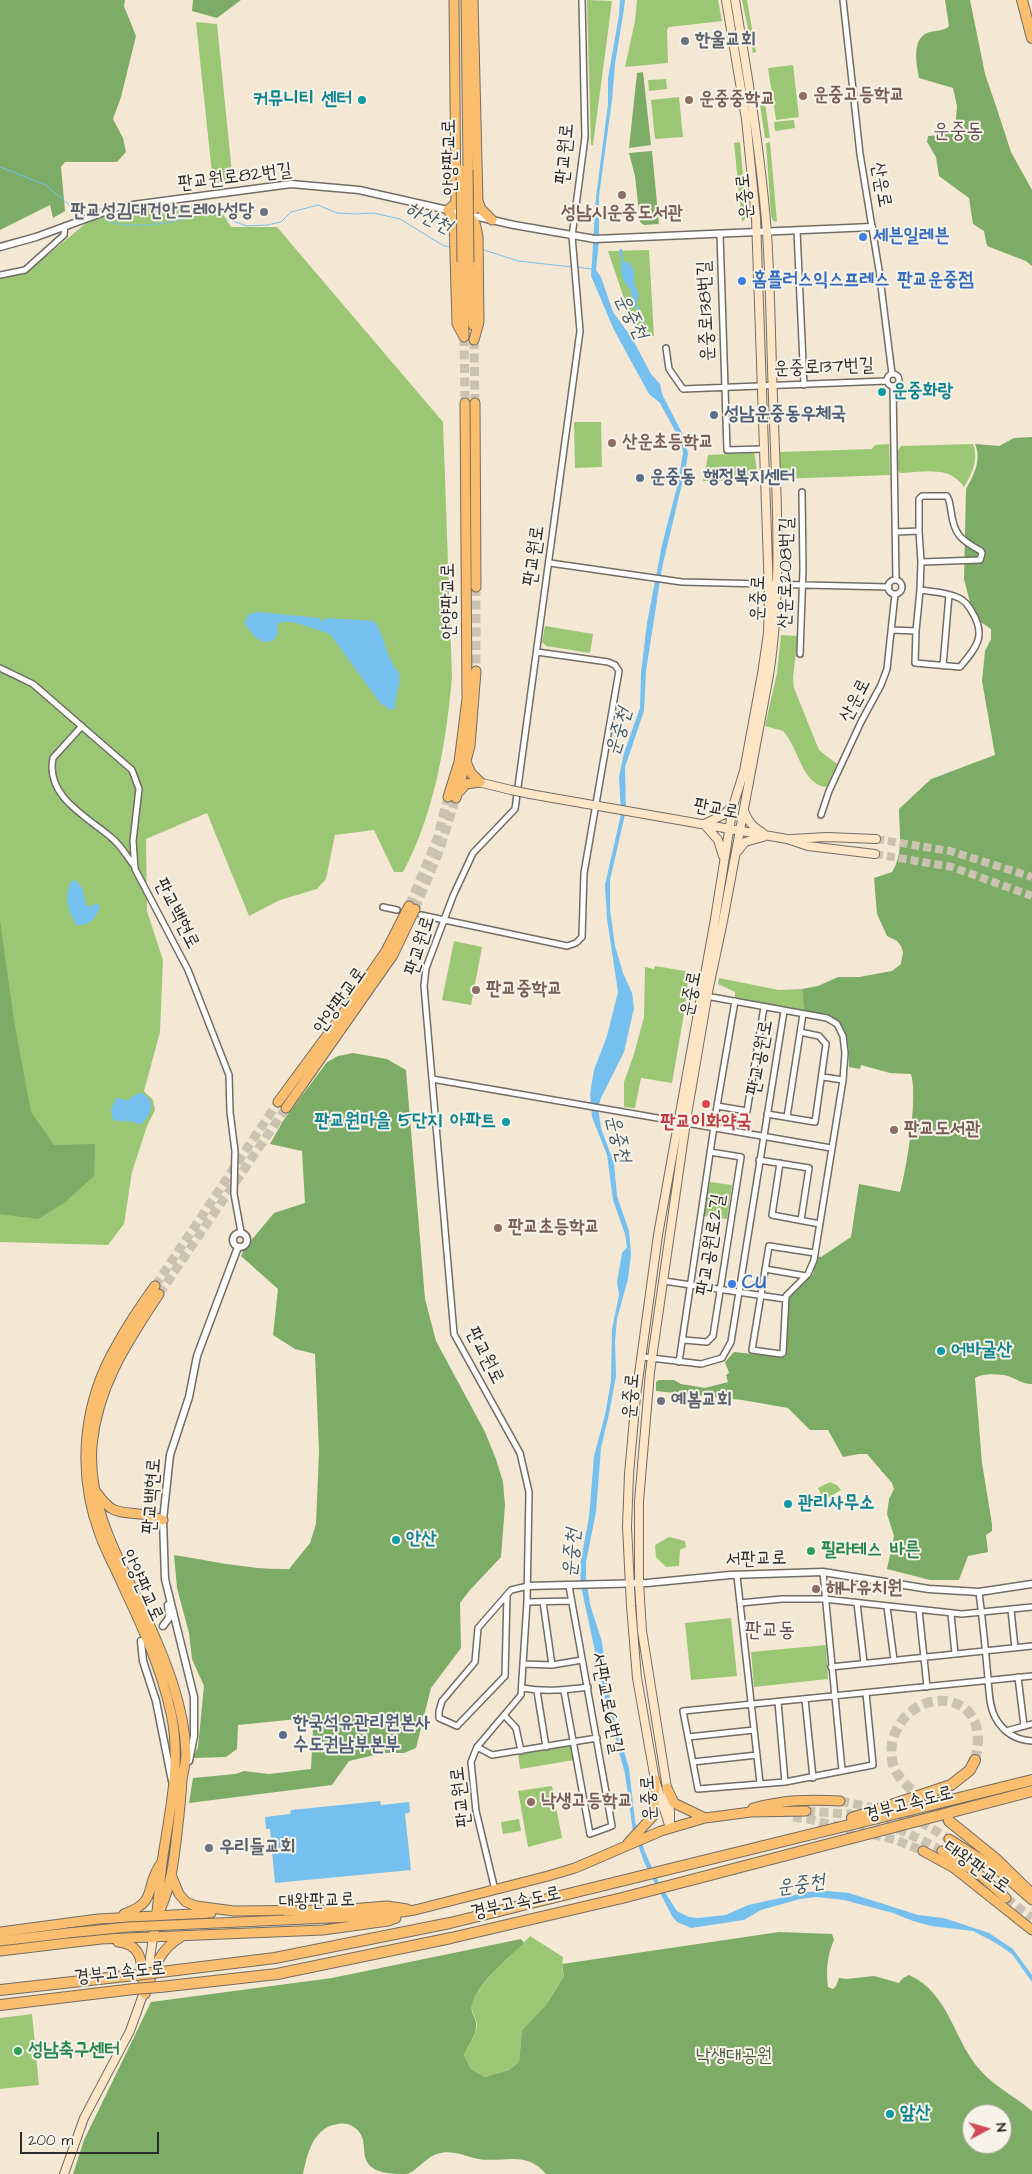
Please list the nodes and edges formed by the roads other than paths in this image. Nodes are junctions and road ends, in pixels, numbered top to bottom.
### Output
1 (454, 0) edge
2 (459, 0) edge
3 (466, 0) edge
4 (473, 0) edge
5 (582, 0) edge
6 (726, 0) edge
7 (735, 0) edge
8 (843, 0) edge
9 (1022, 0) edge
10 (1032, 38) edge
11 (454, 65) junction
12 (474, 69) junction
13 (463, 107) junction
14 (456, 199) junction
15 (478, 201) junction
16 (448, 210) junction
17 (468, 215) junction
18 (492, 220) junction
19 (66, 226) junction
20 (872, 227) junction
21 (797, 231) junction
22 (767, 232) junction
23 (455, 233) junction
24 (757, 233) junction
25 (720, 234) junction
26 (478, 235) junction
27 (575, 236) junction
28 (0, 246) edge
29 (466, 262) junction
30 (0, 275) edge
31 (464, 338) tunnel mouth
32 (474, 340) tunnel mouth
33 (666, 348) dead end
34 (892, 374) junction
35 (886, 381) junction
36 (804, 385) junction
37 (763, 386) junction
38 (772, 386) junction
39 (725, 387) junction
40 (893, 387) junction
41 (763, 449) junction
42 (802, 492) dead end
43 (919, 531) junction
44 (896, 532) junction
45 (922, 562) junction
46 (550, 563) junction
47 (896, 580) junction
48 (773, 584) junction
49 (802, 585) junction
50 (476, 587) tunnel mouth
51 (889, 587) junction
52 (920, 590) junction
53 (895, 594) junction
54 (949, 594) junction
55 (892, 630) junction
56 (916, 631) junction
57 (537, 652) junction
58 (800, 654) dead end
59 (944, 666) junction
60 (0, 668) edge
61 (476, 671) tunnel mouth
62 (82, 726) junction
63 (467, 764) junction
64 (459, 778) junction
65 (480, 782) junction
66 (596, 806) junction
67 (733, 806) junction
68 (744, 809) junction
69 (821, 815) dead end
70 (704, 824) junction
71 (729, 829) junction
72 (740, 831) junction
73 (767, 836) junction
74 (787, 839) junction
75 (876, 839) tunnel mouth
76 (875, 854) tunnel mouth
77 (724, 859) junction
78 (734, 859) junction
79 (136, 869) junction
80 (383, 907) dead end
81 (397, 910) dead end
82 (415, 910) junction
83 (445, 920) junction
84 (704, 995) junction
85 (735, 1001) junction
86 (764, 1007) junction
87 (784, 1011) junction
88 (803, 1014) junction
89 (800, 1032) junction
90 (823, 1077) junction
91 (432, 1079) junction
92 (843, 1080) junction
93 (278, 1102) tunnel mouth
94 (717, 1106) junction
95 (286, 1108) tunnel mouth
96 (766, 1114) junction
97 (787, 1117) junction
98 (682, 1123) junction
99 (714, 1128) junction
100 (763, 1136) junction
101 (831, 1148) junction
102 (710, 1152) junction
103 (759, 1160) junction
104 (780, 1164) junction
105 (802, 1220) junction
106 (820, 1224) junction
107 (241, 1232) junction
108 (238, 1247) junction
109 (815, 1253) junction
110 (765, 1269) junction
111 (806, 1276) junction
112 (664, 1281) junction
113 (691, 1285) junction
114 (155, 1286) tunnel mouth
115 (721, 1289) junction
116 (740, 1292) junction
117 (159, 1294) tunnel mouth
118 (760, 1295) junction
119 (785, 1299) junction
120 (684, 1340) junction
121 (643, 1357) junction
122 (652, 1358) junction
123 (680, 1362) junction
124 (96, 1490) junction
125 (163, 1520) junction
126 (822, 1572) junction
127 (737, 1576) junction
128 (630, 1582) junction
129 (639, 1582) junction
130 (1032, 1584) edge
131 (572, 1585) junction
132 (528, 1586) junction
133 (979, 1592) junction
134 (168, 1594) junction
135 (507, 1595) junction
136 (824, 1599) junction
137 (527, 1602) junction
138 (543, 1602) junction
139 (570, 1602) junction
140 (740, 1603) junction
141 (857, 1603) junction
142 (887, 1607) junction
143 (1032, 1607) edge
144 (919, 1610) junction
145 (1011, 1610) junction
146 (982, 1613) junction
147 (951, 1614) junction
148 (178, 1628) junction
149 (141, 1641) dead end
150 (1032, 1646) edge
151 (1015, 1648) junction
152 (986, 1651) junction
153 (955, 1654) junction
154 (924, 1658) junction
155 (582, 1660) junction
156 (894, 1660) junction
157 (864, 1663) junction
158 (524, 1664) junction
159 (552, 1665) junction
160 (831, 1667) junction
161 (1032, 1676) edge
162 (1018, 1677) junction
163 (988, 1681) junction
164 (588, 1687) junction
165 (927, 1687) junction
166 (522, 1688) junction
167 (537, 1691) junction
168 (564, 1691) junction
169 (866, 1693) junction
170 (834, 1696) junction
171 (804, 1699) junction
172 (778, 1702) junction
173 (751, 1704) junction
174 (504, 1715) junction
175 (1032, 1724) edge
176 (1024, 1726) junction
177 (754, 1730) junction
178 (1006, 1731) junction
179 (688, 1737) junction
180 (597, 1738) junction
181 (1032, 1740) edge
182 (572, 1742) junction
183 (477, 1747) junction
184 (546, 1747) junction
185 (521, 1751) junction
186 (757, 1755) junction
187 (976, 1760) tunnel mouth
188 (693, 1762) junction
189 (842, 1770) junction
190 (812, 1778) junction
191 (1032, 1778) edge
192 (656, 1780) junction
193 (785, 1782) junction
194 (182, 1783) junction
195 (760, 1783) junction
196 (667, 1788) junction
197 (1032, 1790) edge
198 (174, 1792) junction
199 (1032, 1797) edge
200 (840, 1801) tunnel mouth
201 (961, 1809) junction
202 (806, 1811) tunnel mouth
203 (731, 1814) junction
204 (793, 1817) tunnel mouth
205 (705, 1818) junction
206 (949, 1821) tunnel mouth
207 (665, 1830) junction
208 (949, 1838) tunnel mouth
209 (626, 1845) junction
210 (750, 1849) junction
211 (923, 1851) tunnel mouth
212 (942, 1851) tunnel mouth
213 (162, 1862) junction
214 (172, 1875) junction
215 (495, 1890) junction
216 (1032, 1894) edge
217 (1006, 1898) tunnel mouth
218 (1032, 1900) edge
219 (415, 1910) junction
220 (234, 1911) junction
221 (158, 1915) junction
222 (98, 1919) junction
223 (1032, 1930) edge
224 (0, 1932) edge
225 (184, 1936) junction
226 (154, 1938) junction
227 (101, 1939) junction
228 (0, 1941) edge
229 (0, 1951) edge
230 (0, 1990) edge
231 (145, 1994) junction
232 (0, 2005) edge
233 (64, 2174) edge

1 - 11 main road, 안양판교로
2 - 13 main road
3 - 13 main road
4 - 12 main road, 안양판교로
5 - 27 street, 판교원로
6 - 24 main road, 운중로
7 - 22 main road, 운중로
8 - 20 street, 산운로
9 - 10 highway
11 - 13 main road
11 - 14 main road, 안양판교로
12 - 13 main road
12 - 15 main road, 안양판교로
13 - 29 main road, 안양판교로, bridge
14 - 16 main road
14 - 17 main road
15 - 17 main road
15 - 18 main road
16 - 17 street, 판교원로82번길
16 - 19 street, 판교원로82번길
16 - 23 main road, 안양판교로
17 - 18 street, 판교원로82번길
17 - 23 main road
17 - 26 main road
18 - 26 main road
18 - 27 street
19 - 28 street, 판교원로82번길
19 - 30 street
20 - 21 street
20 - 34 street, 산운로
21 - 22 street
21 - 36 street
22 - 24 street
22 - 38 main road, 운중로
23 - 29 main road, 안양판교로
24 - 25 street
24 - 37 main road, 운중로
25 - 27 street
25 - 39 street, 운중로138번길
26 - 29 main road, 안양판교로
27 - 46 street, 판교원로
29 - 31 main road, 안양판교로
29 - 32 main road, 안양판교로
33 - 39 street, 운중로138번길
34 - 35 street
34 - 40 street
35 - 36 street, 운중로137번길
35 - 40 street
36 - 38 street, 운중로137번길
37 - 38 street, 운중로137번길
37 - 39 street, 운중로138번길
37 - 41 main road, 운중로
38 - 48 main road, 운중로
39 - 41 street, 운중로138번길
40 - 44 street
41 - 48 main road, 운중로
42 - 49 street, 산운로208번길
43 - 44 street
43 - 45 street
43 - 45 street
44 - 47 street
45 - 52 street
46 - 48 street
46 - 57 street, 판교원로
47 - 51 street
47 - 53 street
48 - 49 street
48 - 67 main road, 운중로
48 - 68 main road, 운중로
49 - 51 street
49 - 58 street, 산운로208번길
50 - 64 main road, 안양판교로
51 - 53 street
52 - 54 street
52 - 56 street
53 - 55 street, 산운로
54 - 59 street
54 - 59 street
55 - 56 street
55 - 69 street, 산운로
56 - 59 street
57 - 66 street
57 - 83 street, 판교원로
60 - 62 street, 판교백현로
61 - 63 main road, 안양판교로
62 - 79 street, 판교백현로
62 - 79 street
63 - 64 main road, 안양판교로
63 - 65 main road
64 - 65 main road
64 - 65 main road, 안양판교로
65 - 66 main road, bridge
66 - 70 main road, 판교로
66 - 83 street
67 - 70 main road
67 - 71 main road, 운중로
68 - 72 main road, 운중로
68 - 73 main road
70 - 71 main road, 판교로
70 - 77 main road
71 - 72 main road, 판교로
71 - 77 main road, 운중로
72 - 73 main road, 판교로
72 - 78 main road, 운중로
73 - 74 main road, 판교로
73 - 78 main road
74 - 75 main road, 판교로
74 - 76 main road, 판교로
77 - 84 main road, 운중로
78 - 84 main road, 운중로
79 - 107 street, 판교백현로
80 - 81 street
82 - 83 street
82 - 93 main road, 안양판교로
82 - 95 main road, 안양판교로
83 - 91 street, 판교원로
84 - 85 street, 판교공원로
84 - 98 main road, 운중로
85 - 86 street, 판교공원로
85 - 94 street, 판교공원로2길
86 - 87 street, 판교공원로
86 - 94 street
87 - 88 street
87 - 96 street, 판교공원로
88 - 89 street
88 - 92 street
89 - 90 street
89 - 97 street
90 - 92 street
90 - 97 street
91 - 98 street
91 - 132 street, 판교원로
92 - 101 street
94 - 99 street, 판교공원로2길
96 - 97 street
96 - 100 street, 판교공원로
98 - 99 street
98 - 112 main road, 운중로
98 - 121 main road, 운중로
99 - 100 street
99 - 102 street, 판교공원로2길
100 - 101 street
100 - 103 street, 판교공원로
101 - 106 street
102 - 113 street, 판교공원로2길
102 - 115 street, 판교공원로2길
103 - 104 street
103 - 116 street, 판교공원로
104 - 105 street
104 - 105 street
105 - 106 street
106 - 109 street
107 - 108 street
107 - 108 street
108 - 125 street, 판교백현로
109 - 110 street
109 - 111 street
110 - 111 street
110 - 118 street
111 - 119 street
112 - 113 street
112 - 122 main road, 운중로
113 - 115 street
113 - 120 street, 판교공원로2길
114 - 198 main road, 안양판교로
115 - 116 street
115 - 120 street, 판교공원로2길
116 - 118 street
116 - 123 street, 판교공원로
117 - 124 main road, 안양판교로
118 - 119 street
118 - 119 street
120 - 123 street, 판교공원로2길
121 - 122 street, 판교공원로
121 - 128 main road, 운중로
122 - 123 street, 판교공원로
122 - 129 main road, 운중로
124 - 125 main road
124 - 194 main road, 안양판교로
125 - 134 street, 판교백현로
126 - 127 street, 서판교로
126 - 133 street, 서판교로
126 - 136 street
127 - 129 street, 서판교로
127 - 140 street
128 - 129 street, 서판교로
128 - 131 street, 서판교로
128 - 192 main road, 운중로
129 - 196 main road, 운중로
130 - 133 street, 서판교로
131 - 132 street
131 - 139 street, 서판교로6번길
132 - 135 street
132 - 137 street, 판교원로
133 - 146 street
134 - 148 street, 판교백현로
134 - 148 street
135 - 135 street
136 - 140 street
136 - 141 street
136 - 160 street
137 - 138 street
137 - 158 street, 판교원로
138 - 139 street
138 - 159 street
139 - 155 street, 서판교로6번길
140 - 173 street
141 - 142 street
141 - 157 street
142 - 144 street
142 - 156 street
143 - 145 street
144 - 147 street
144 - 154 street
145 - 146 street
145 - 151 street
146 - 147 street
146 - 152 street
147 - 153 street
148 - 194 street, 판교백현로
149 - 198 street
150 - 151 street
151 - 152 street
152 - 153 street
152 - 163 street
153 - 154 street
154 - 156 street
154 - 165 street
155 - 159 street
155 - 164 street, 서판교로6번길
156 - 157 street
157 - 160 street
158 - 159 street
158 - 166 street, 판교원로
160 - 170 street
161 - 162 street
162 - 163 street
162 - 176 street
163 - 165 street
163 - 178 street
164 - 168 street
164 - 180 street, 서판교로6번길
165 - 169 street
166 - 167 street
166 - 174 street, 판교원로
167 - 168 street
167 - 184 street
168 - 182 street
169 - 170 street
169 - 189 street
170 - 171 street
170 - 189 street
171 - 172 street
171 - 190 street
172 - 173 street
172 - 193 street
173 - 177 street
173 - 179 street
174 - 183 street, 판교원로
174 - 185 street
175 - 176 street
176 - 178 street
177 - 179 street
177 - 186 street
178 - 181 street
179 - 188 street
180 - 182 street
180 - 182 street, 서판교로6번길
182 - 184 street
183 - 185 street
183 - 215 street, 판교원로
184 - 185 street
186 - 188 street
186 - 195 street
187 - 210 highway
188 - 195 street
189 - 190 street
190 - 193 street
191 - 210 highway, 경부고속도로
192 - 207 main road, 운중로
192 - 209 main road
193 - 195 street
194 - 214 main road, 안양판교로
196 - 205 main road
196 - 207 main road, 운중로
197 - 201 highway, 경부고속도로
198 - 213 main road, 안양판교로
199 - 201 highway
200 - 203 main road
201 - 232 highway, 경부고속도로, bridge
202 - 203 main road
203 - 204 main road
203 - 205 main road
205 - 207 main road
206 - 216 highway
207 - 209 main road, 대왕판교로
208 - 218 main road, 대왕판교로
209 - 215 main road, 대왕판교로
210 - 230 highway, 경부고속도로, bridge
211 - 223 main road, 대왕판교로
212 - 217 main road, 대왕판교로
213 - 221 main road, 안양판교로
213 - 222 main road
214 - 220 main road
214 - 221 main road, 안양판교로
215 - 219 main road, 대왕판교로
219 - 220 main road
219 - 225 main road
219 - 228 main road, 대왕판교로, bridge
220 - 221 main road
221 - 222 main road
221 - 226 main road, 안양판교로
222 - 224 main road
225 - 226 main road
225 - 231 main road
226 - 227 main road
226 - 231 main road
227 - 229 main road
227 - 231 main road
231 - 233 main road

